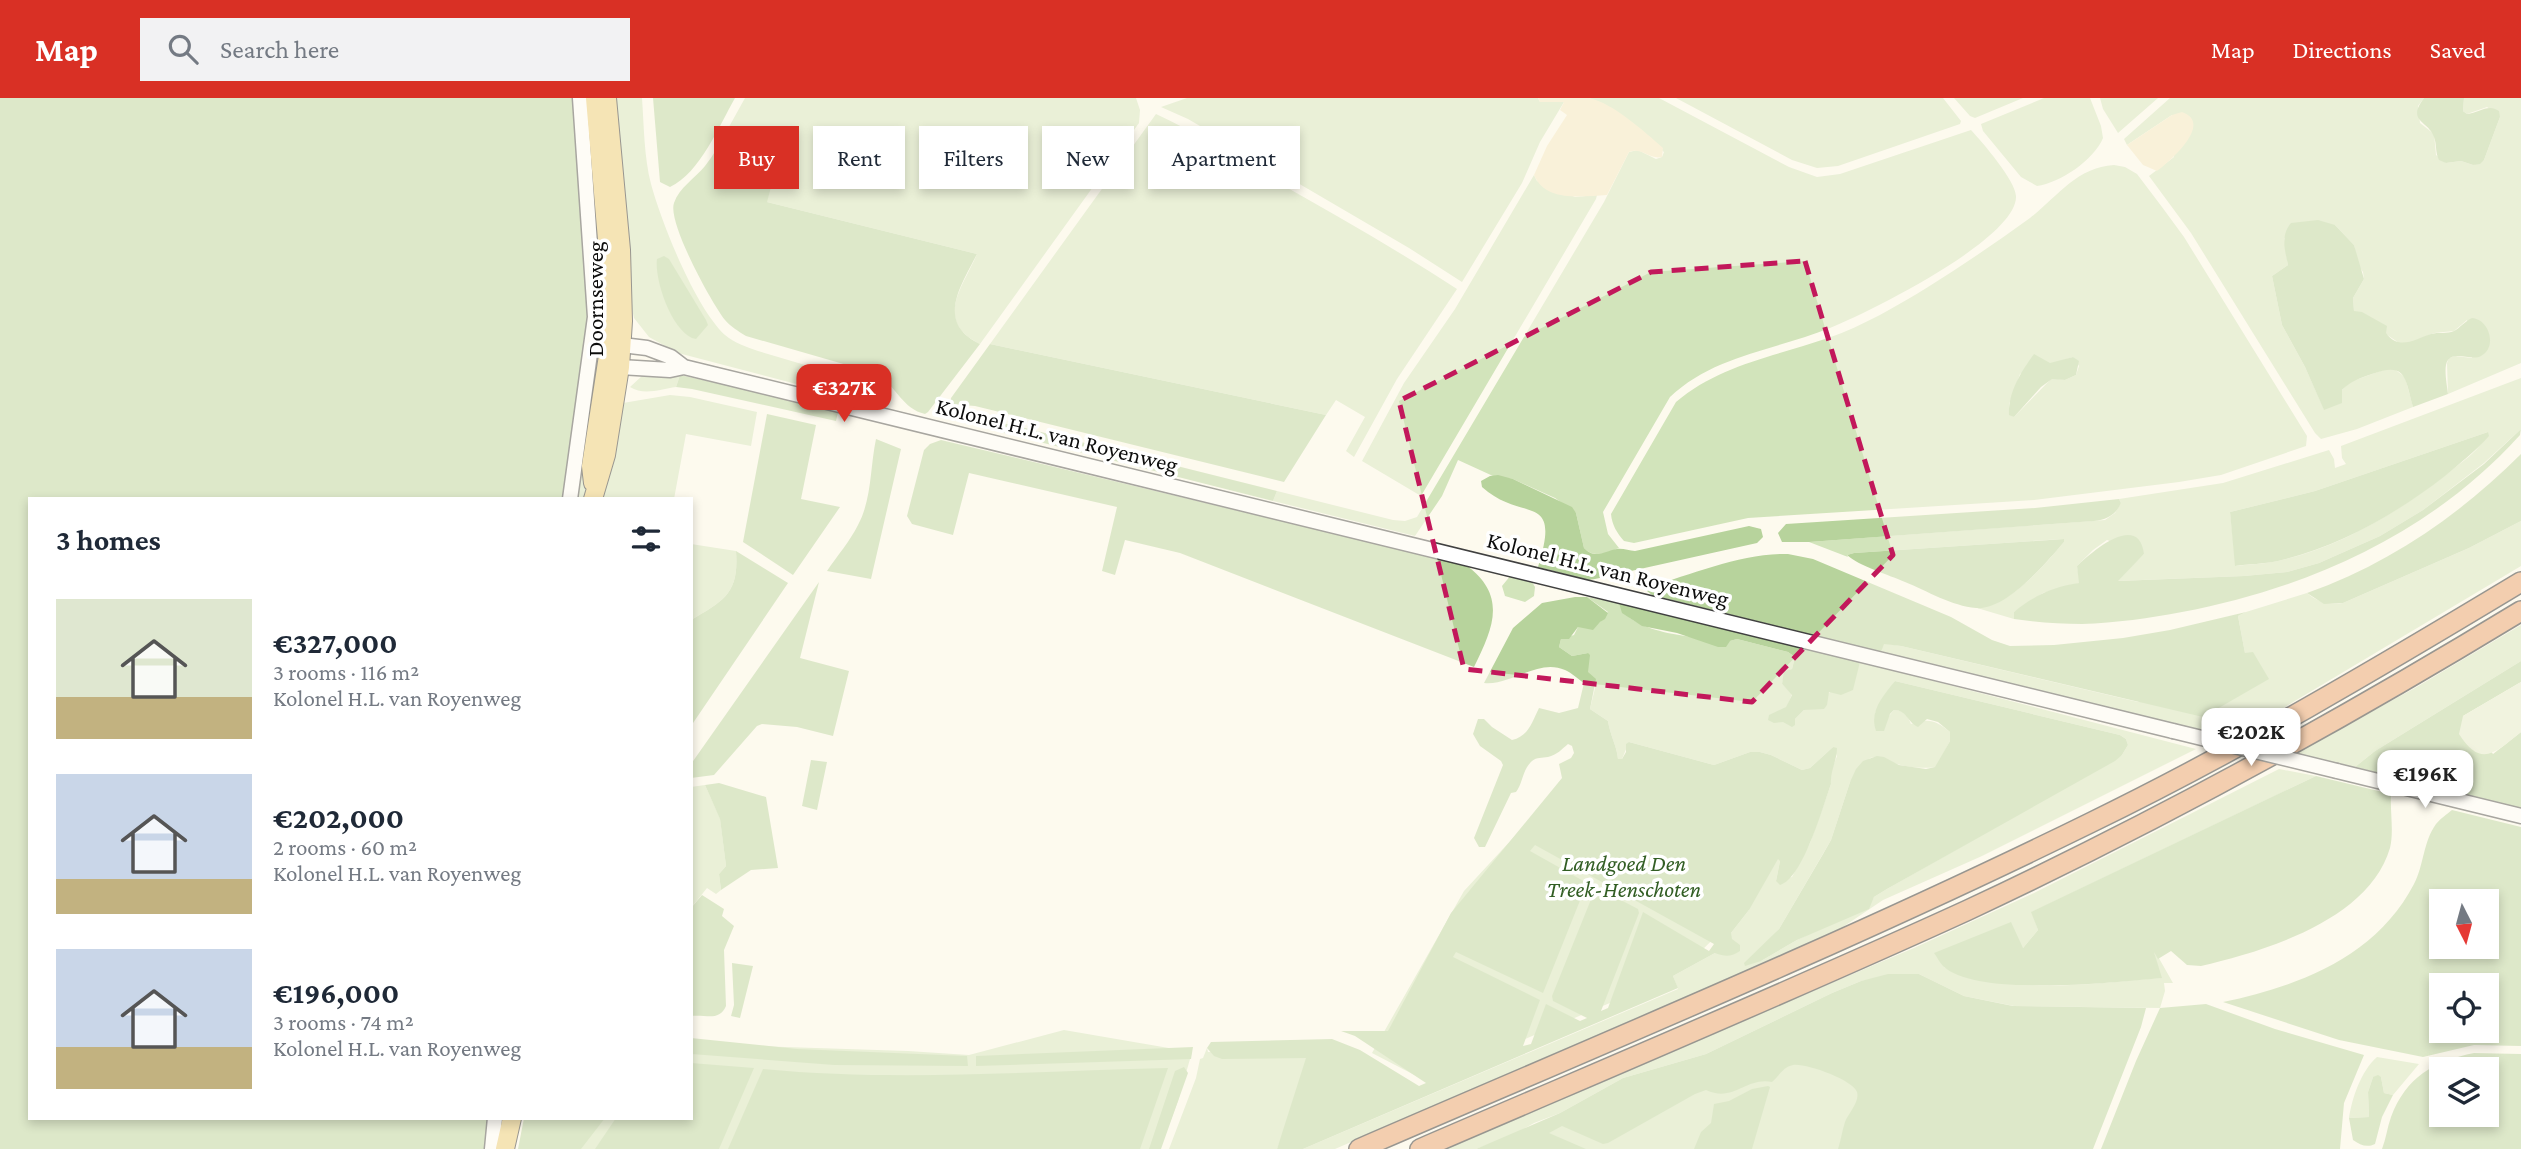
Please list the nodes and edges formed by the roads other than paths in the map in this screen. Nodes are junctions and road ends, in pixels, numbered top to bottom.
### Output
1 (580, 98) edge
2 (594, 98) edge
3 (607, 98) edge
4 (608, 347) junction
5 (620, 367) junction
6 (684, 367) junction
7 (570, 497) edge
8 (593, 497) edge
9 (593, 497) edge
10 (2521, 582) edge
11 (2521, 611) edge
12 (2521, 816) edge
13 (495, 1120) edge
14 (513, 1120) edge
15 (514, 1120) edge
16 (492, 1149) edge
17 (505, 1149) edge
18 (511, 1149) edge
19 (1359, 1149) edge
20 (1420, 1149) edge

1 - 4 street, Doornseweg
2 - 4 main road, Doornseweg
3 - 4 main road, Doornseweg
4 - 5 main road, Doornseweg
4 - 6 street, Kolonel H.L. van Royenweg
4 - 7 street, Doornseweg
4 - 8 main road, Doornseweg
5 - 6 street, Kolonel H.L. van Royenweg
5 - 9 main road, Doornseweg
6 - 12 street, Kolonel H.L. van Royenweg, bridge
10 - 19 highway
11 - 20 highway
13 - 16 street
14 - 17 main road
15 - 18 main road

